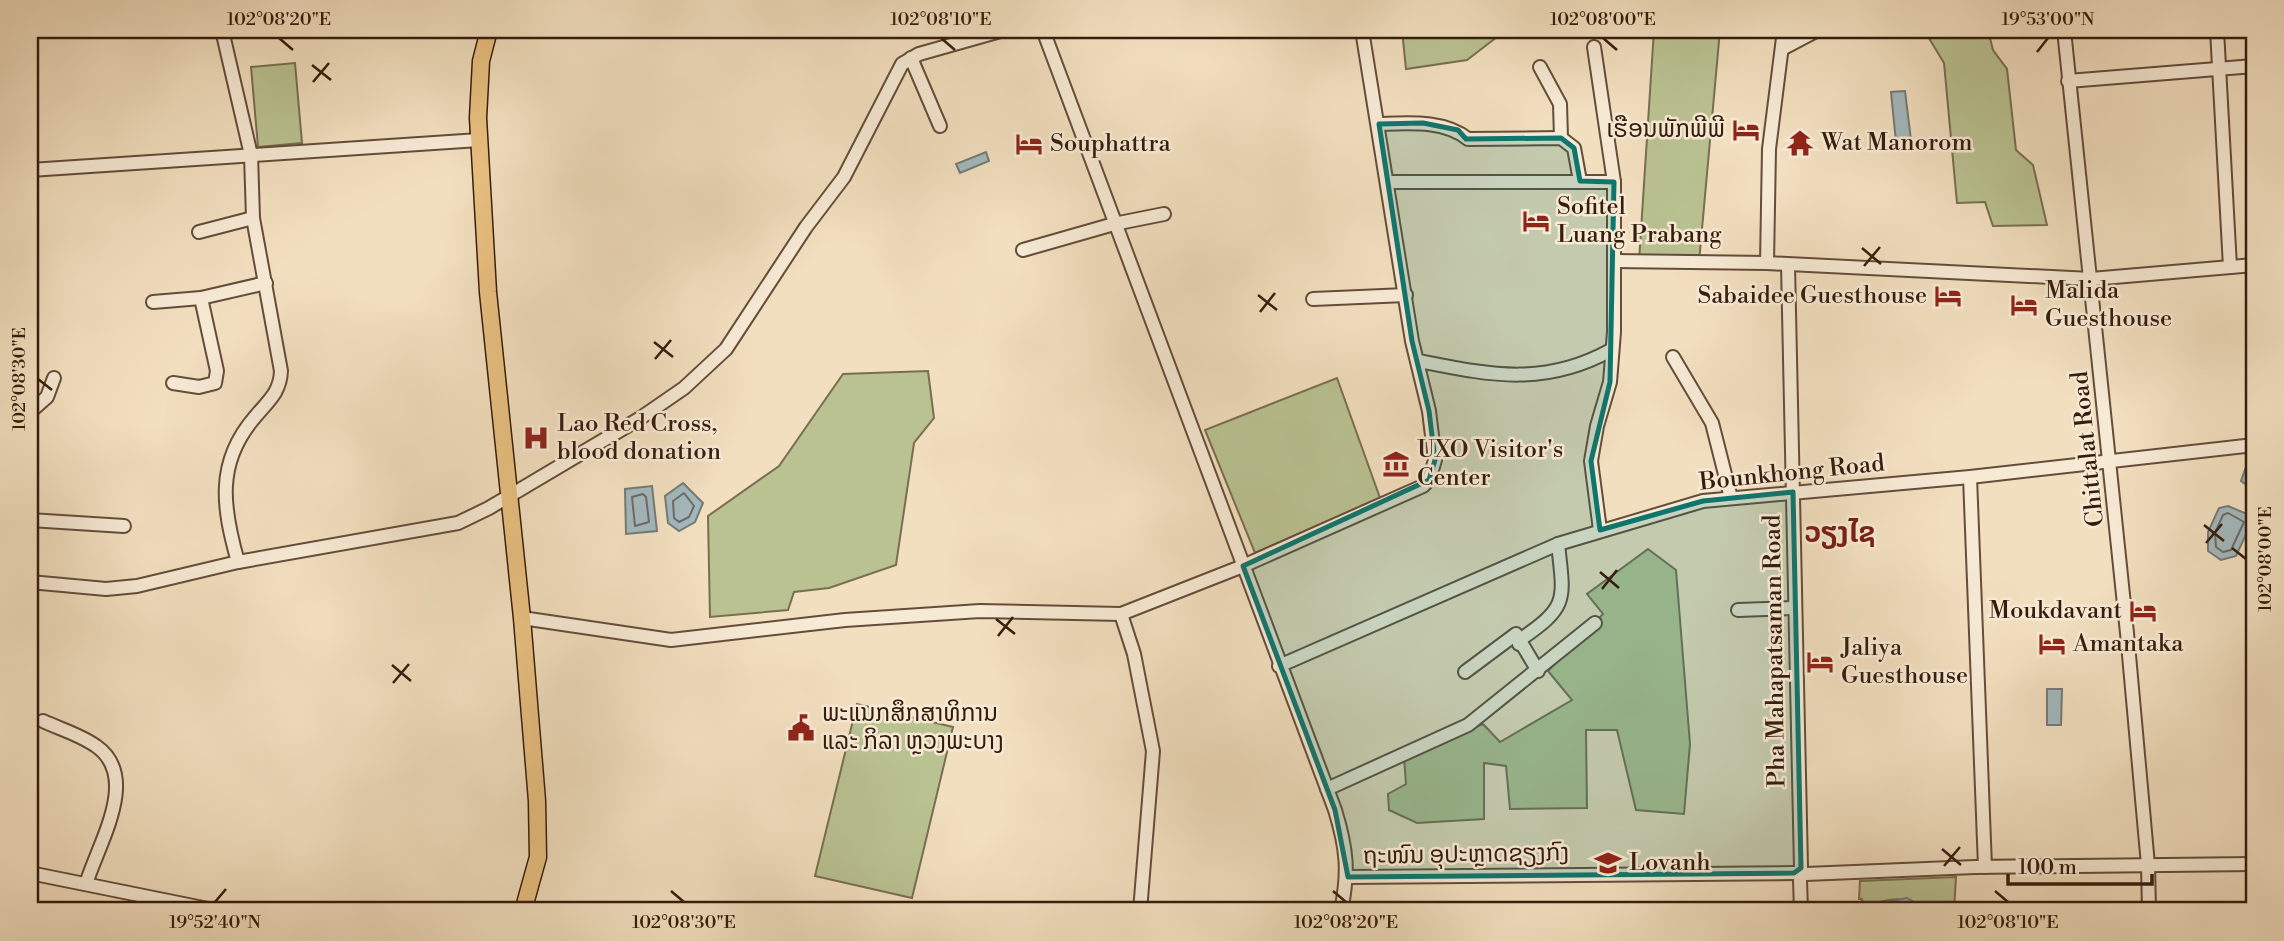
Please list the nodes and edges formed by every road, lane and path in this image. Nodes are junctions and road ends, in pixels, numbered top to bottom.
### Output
1 (222, 30) edge
2 (489, 30) edge
3 (1004, 30) edge
4 (1044, 30) edge
5 (1362, 30) edge
6 (1784, 30) edge
7 (1818, 30) edge
8 (2064, 30) edge
9 (2217, 30) edge
10 (1594, 47) dead end
11 (1782, 49) junction
12 (911, 58) junction
13 (2254, 66) edge
14 (1541, 67) dead end
15 (2218, 68) junction
16 (2068, 81) junction
17 (1379, 124) junction
18 (940, 126) dead end
19 (1561, 138) junction
20 (479, 140) junction
21 (251, 155) junction
22 (30, 170) edge
23 (1580, 181) junction
24 (1387, 182) junction
25 (1614, 182) junction
26 (1164, 214) dead end
27 (253, 218) junction
28 (1114, 224) junction
29 (199, 232) dead end
30 (1023, 250) dead end
31 (1614, 261) junction
32 (1768, 263) junction
33 (1788, 265) junction
34 (2254, 265) edge
35 (2230, 267) junction
36 (2091, 279) junction
37 (266, 283) junction
38 (1406, 295) junction
39 (201, 298) junction
40 (1313, 299) dead end
41 (153, 302) dead end
42 (1611, 350) junction
43 (1673, 357) dead end
44 (1419, 361) junction
45 (54, 378) dead end
46 (173, 383) dead end
47 (30, 412) edge
48 (2254, 445) edge
49 (2110, 459) junction
50 (1970, 477) junction
51 (1793, 492) junction
52 (507, 495) junction
53 (1731, 498) junction
54 (30, 520) edge
55 (124, 526) dead end
56 (1600, 530) junction
57 (1559, 544) junction
58 (238, 562) junction
59 (1243, 566) junction
60 (30, 582) edge
61 (1794, 608) junction
62 (1738, 610) dead end
63 (1121, 614) junction
64 (522, 618) junction
65 (1595, 623) dead end
66 (1519, 644) junction
67 (1279, 666) junction
68 (1538, 671) junction
69 (1465, 672) dead end
70 (43, 721) dead end
71 (1327, 789) junction
72 (2254, 864) edge
73 (2148, 865) junction
74 (1984, 867) junction
75 (30, 873) edge
76 (1800, 874) junction
77 (1348, 877) junction
78 (86, 884) junction
79 (218, 911) edge
80 (523, 911) edge
81 (1140, 911) edge
82 (1341, 911) edge
83 (1801, 911) edge
84 (2148, 911) edge

1 - 21 street
2 - 20 main road
3 - 12 street
4 - 28 street
5 - 17 street
6 - 11 street
7 - 11 street
8 - 16 street, Chittalat Road
9 - 15 street
10 - 25 street
11 - 32 street
12 - 18 street
12 - 52 street
13 - 15 street
14 - 19 street
15 - 16 street
15 - 35 street
16 - 36 street, Chittalat Road
17 - 19 street
17 - 24 street
19 - 23 street
20 - 21 street
20 - 52 main road
21 - 22 street
21 - 27 street
23 - 24 street
23 - 25 street
24 - 38 street
25 - 31 street
26 - 28 street
27 - 29 street
27 - 37 street
28 - 30 street
28 - 59 street
31 - 32 street
31 - 42 street
32 - 33 street
33 - 36 street
33 - 51 street, Pha Mahapatsaman Road
34 - 35 street
35 - 36 street
36 - 49 street, Chittalat Road
37 - 39 street
37 - 58 street
38 - 40 street
38 - 44 street
39 - 41 street
39 - 46 street
42 - 44 street
42 - 56 street
43 - 53 street
44 - 59 street
45 - 47 street
48 - 49 street, Bounkhong Road
49 - 50 street, Bounkhong Road
49 - 73 street, Chittalat Road
50 - 51 street, Bounkhong Road
50 - 74 street
51 - 53 street, Bounkhong Road
51 - 61 street, Pha Mahapatsaman Road
52 - 58 street
52 - 64 main road
53 - 56 street, Bounkhong Road
54 - 55 street
56 - 57 street, Bounkhong Road
57 - 66 street
57 - 67 street, Bounkhong Road
58 - 60 street
59 - 63 street
59 - 67 street
61 - 62 street
61 - 76 street, Pha Mahapatsaman Road
63 - 64 street
63 - 81 street
64 - 80 main road
65 - 68 street
66 - 68 street
66 - 69 street
67 - 71 street
68 - 71 street
70 - 78 street
71 - 77 street
72 - 73 street, ຖະໜົນ ອຸປະຫຼາດຊຽງກົງ
73 - 74 street, ຖະໜົນ ອຸປະຫຼາດຊຽງກົງ
73 - 84 street, Chittalat Road
74 - 76 street, ຖະໜົນ ອຸປະຫຼາດຊຽງກົງ
75 - 78 street
76 - 77 street, ຖະໜົນ ອຸປະຫຼາດຊຽງກົງ
76 - 83 street, Pha Mahapatsaman Road
77 - 82 street
78 - 79 street

